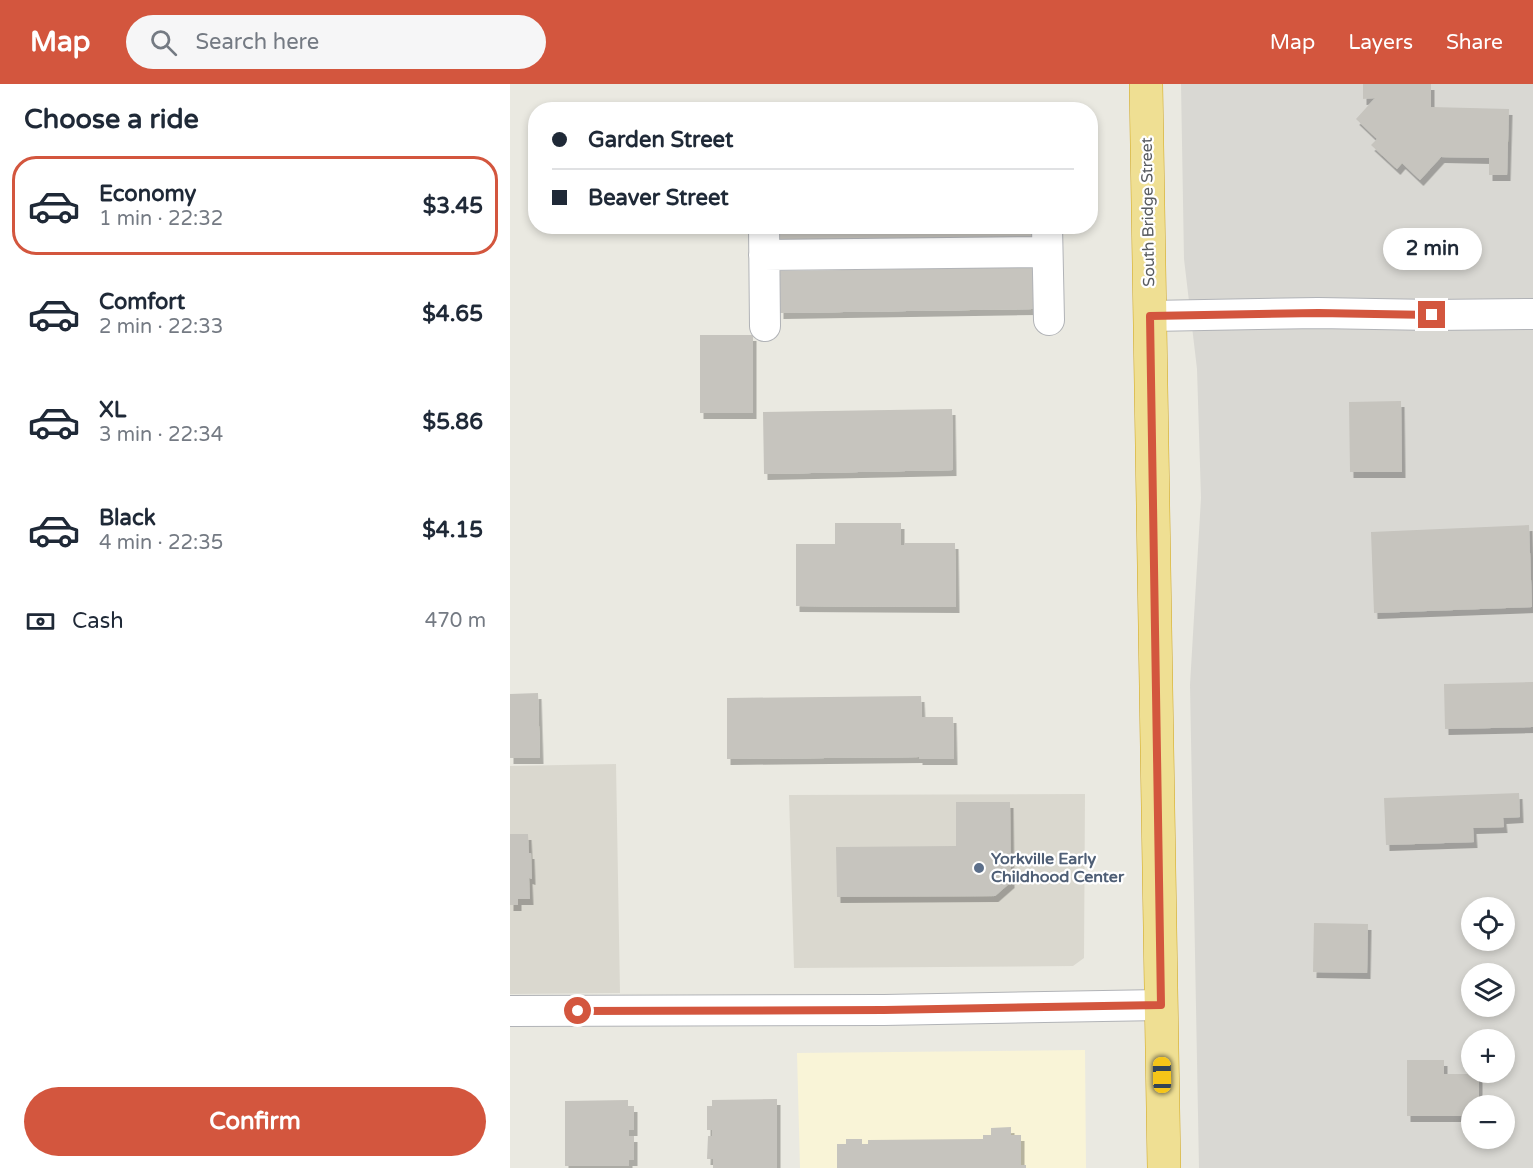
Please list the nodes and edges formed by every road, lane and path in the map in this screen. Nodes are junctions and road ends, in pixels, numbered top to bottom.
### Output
1 (1146, 84) edge
2 (1047, 239) edge
3 (764, 241) edge
4 (1533, 314) edge
5 (1150, 316) junction
6 (1049, 320) dead end
7 (765, 326) dead end
8 (1161, 1005) junction
9 (510, 1011) edge
10 (1164, 1168) edge

1 - 5 highway, South Bridge Street
2 - 3 street
2 - 6 street
3 - 7 street
4 - 5 street
5 - 8 highway, South Bridge Street
8 - 9 street
8 - 10 highway, South Bridge Street

